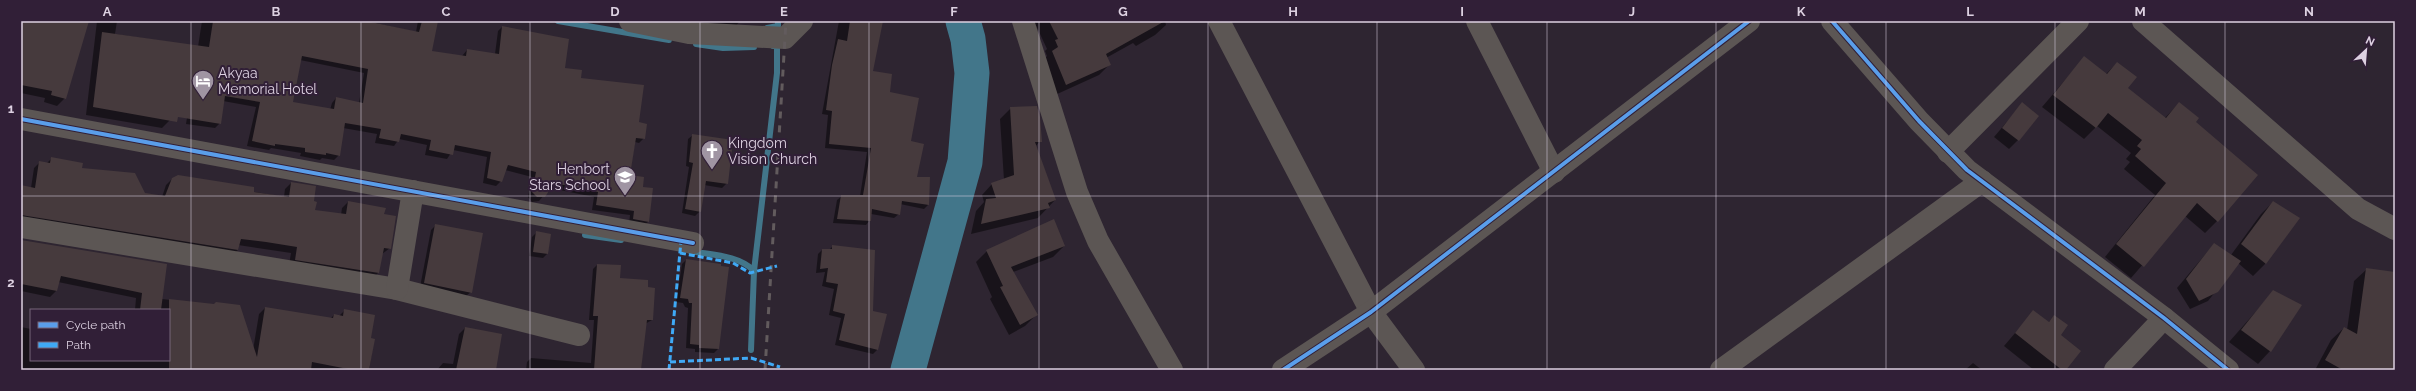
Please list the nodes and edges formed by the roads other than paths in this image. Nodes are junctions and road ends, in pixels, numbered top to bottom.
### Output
1 (630, 21) edge
2 (802, 21) edge
3 (1023, 21) edge
4 (1219, 21) edge
5 (1477, 21) edge
6 (1749, 21) edge
7 (1832, 21) edge
8 (2078, 21) edge
9 (2143, 21) edge
10 (690, 27) edge
11 (21, 119) edge
12 (1948, 152) junction
13 (1554, 172) junction
14 (1982, 181) junction
15 (413, 191) junction
16 (21, 227) edge
17 (2395, 229) edge
18 (693, 243) dead end
19 (397, 289) junction
20 (1371, 312) junction
21 (2164, 318) junction
22 (579, 335) dead end
23 (1172, 370) edge
24 (1283, 370) edge
25 (1414, 370) edge
26 (1721, 370) edge
27 (2115, 370) edge
28 (2228, 370) edge

1 - 10 street
2 - 10 street
3 - 23 street
4 - 20 street
5 - 13 street
6 - 13 street
7 - 12 street
8 - 12 street
9 - 17 street
11 - 15 street
12 - 14 street
13 - 20 street
14 - 21 street
14 - 26 street
15 - 18 street
15 - 19 street
16 - 19 street
19 - 22 street
20 - 24 street
20 - 25 street
21 - 27 street
21 - 28 street

